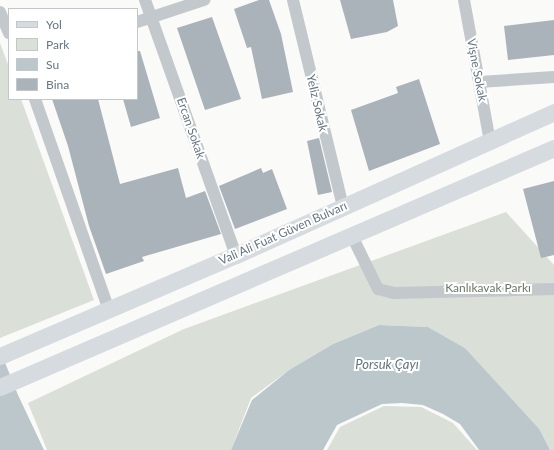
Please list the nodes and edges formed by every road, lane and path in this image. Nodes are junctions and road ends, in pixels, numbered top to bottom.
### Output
1 (145, 0) edge
2 (204, 0) edge
3 (293, 0) edge
4 (464, 0) edge
5 (0, 12) edge
6 (153, 16) junction
7 (138, 22) edge
8 (8, 31) edge
9 (554, 77) edge
10 (479, 82) junction
11 (36, 100) edge
12 (554, 112) edge
13 (490, 141) junction
14 (554, 148) edge
15 (343, 206) junction
16 (352, 236) junction
17 (236, 255) junction
18 (554, 289) edge
19 (108, 308) junction
20 (5, 354) edge
21 (0, 387) edge

1 - 6 street, Ercan Sokak
2 - 6 street
3 - 15 street, Yeliz Sokak
4 - 10 street, Vişne Sokak
5 - 8 street
6 - 7 street
6 - 17 street, Ercan Sokak
9 - 10 street
10 - 13 street, Vişne Sokak
11 - 19 street
12 - 13 main road, Vali Ali Fuat Güven Bulvarı
13 - 15 main road, Vali Ali Fuat Güven Bulvarı
14 - 16 main road
15 - 17 main road, Vali Ali Fuat Güven Bulvarı
16 - 18 street
16 - 21 main road
17 - 19 main road, Vali Ali Fuat Güven Bulvarı
19 - 20 main road, Vali Ali Fuat Güven Bulvarı

